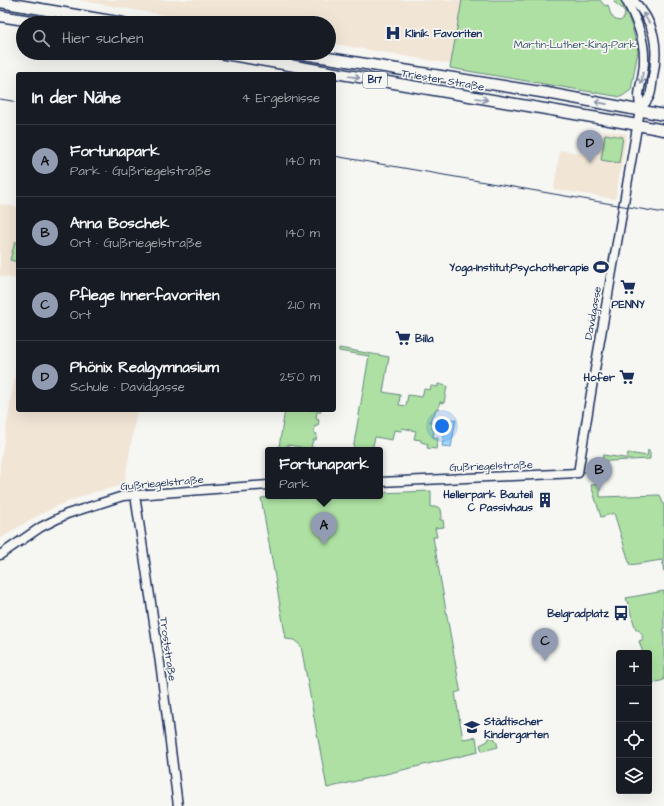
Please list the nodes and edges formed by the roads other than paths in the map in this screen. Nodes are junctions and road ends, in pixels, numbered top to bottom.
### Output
1 (626, 0) edge
2 (633, 0) edge
3 (0, 2) edge
4 (0, 16) edge
5 (82, 16) edge
6 (16, 19) edge
7 (336, 59) edge
8 (260, 60) edge
9 (329, 72) edge
10 (336, 73) edge
11 (640, 110) junction
12 (664, 115) edge
13 (637, 125) junction
14 (664, 130) edge
15 (578, 473) joint
16 (383, 482) edge
17 (265, 485) edge
18 (135, 496) junction
19 (0, 555) edge
20 (178, 806) edge

1 -> 11 street
11 -> 2 street
3 - 5 main road
4 - 6 main road
11 -> 7 main road, Triester Straße / B17
8 -> 9 main road, Triester Straße / B17
10 -> 13 main road, Triester Straße / B17
11 - 12 main road, Triester Straße / B17
11 - 13 street, Davidgasse
13 - 14 main road, Triester Straße / B17
13 - 15 street, Davidgasse
15 - 16 street, Gußriegelstraße
17 - 18 street, Gußriegelstraße
18 - 19 street, Gußriegelstraße
18 - 20 street, Troststraße

